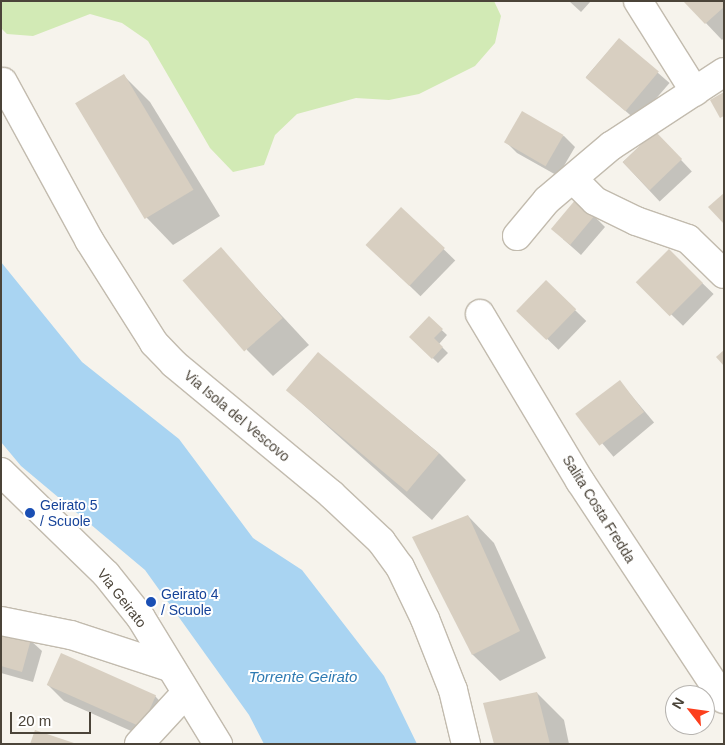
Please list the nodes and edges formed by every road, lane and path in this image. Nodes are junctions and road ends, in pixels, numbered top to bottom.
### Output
1 (638, 1) edge
2 (724, 72) edge
3 (3, 82) dead end
4 (695, 92) junction
5 (573, 179) junction
6 (516, 236) dead end
7 (724, 274) edge
8 (480, 314) dead end
9 (1, 472) edge
10 (1, 621) edge
11 (169, 667) junction
12 (186, 694) junction
13 (724, 699) edge
14 (139, 744) edge
15 (218, 744) edge
16 (466, 744) edge

1 - 4 street
2 - 4 street
3 - 16 street, Via Isola del Vescovo
4 - 5 street
5 - 6 street
5 - 7 street
8 - 13 street, Salita Costa Fredda
9 - 11 street, Via Geirato
10 - 11 street
11 - 12 street, Via Geirato
12 - 14 street
12 - 15 street, Via Geirato

